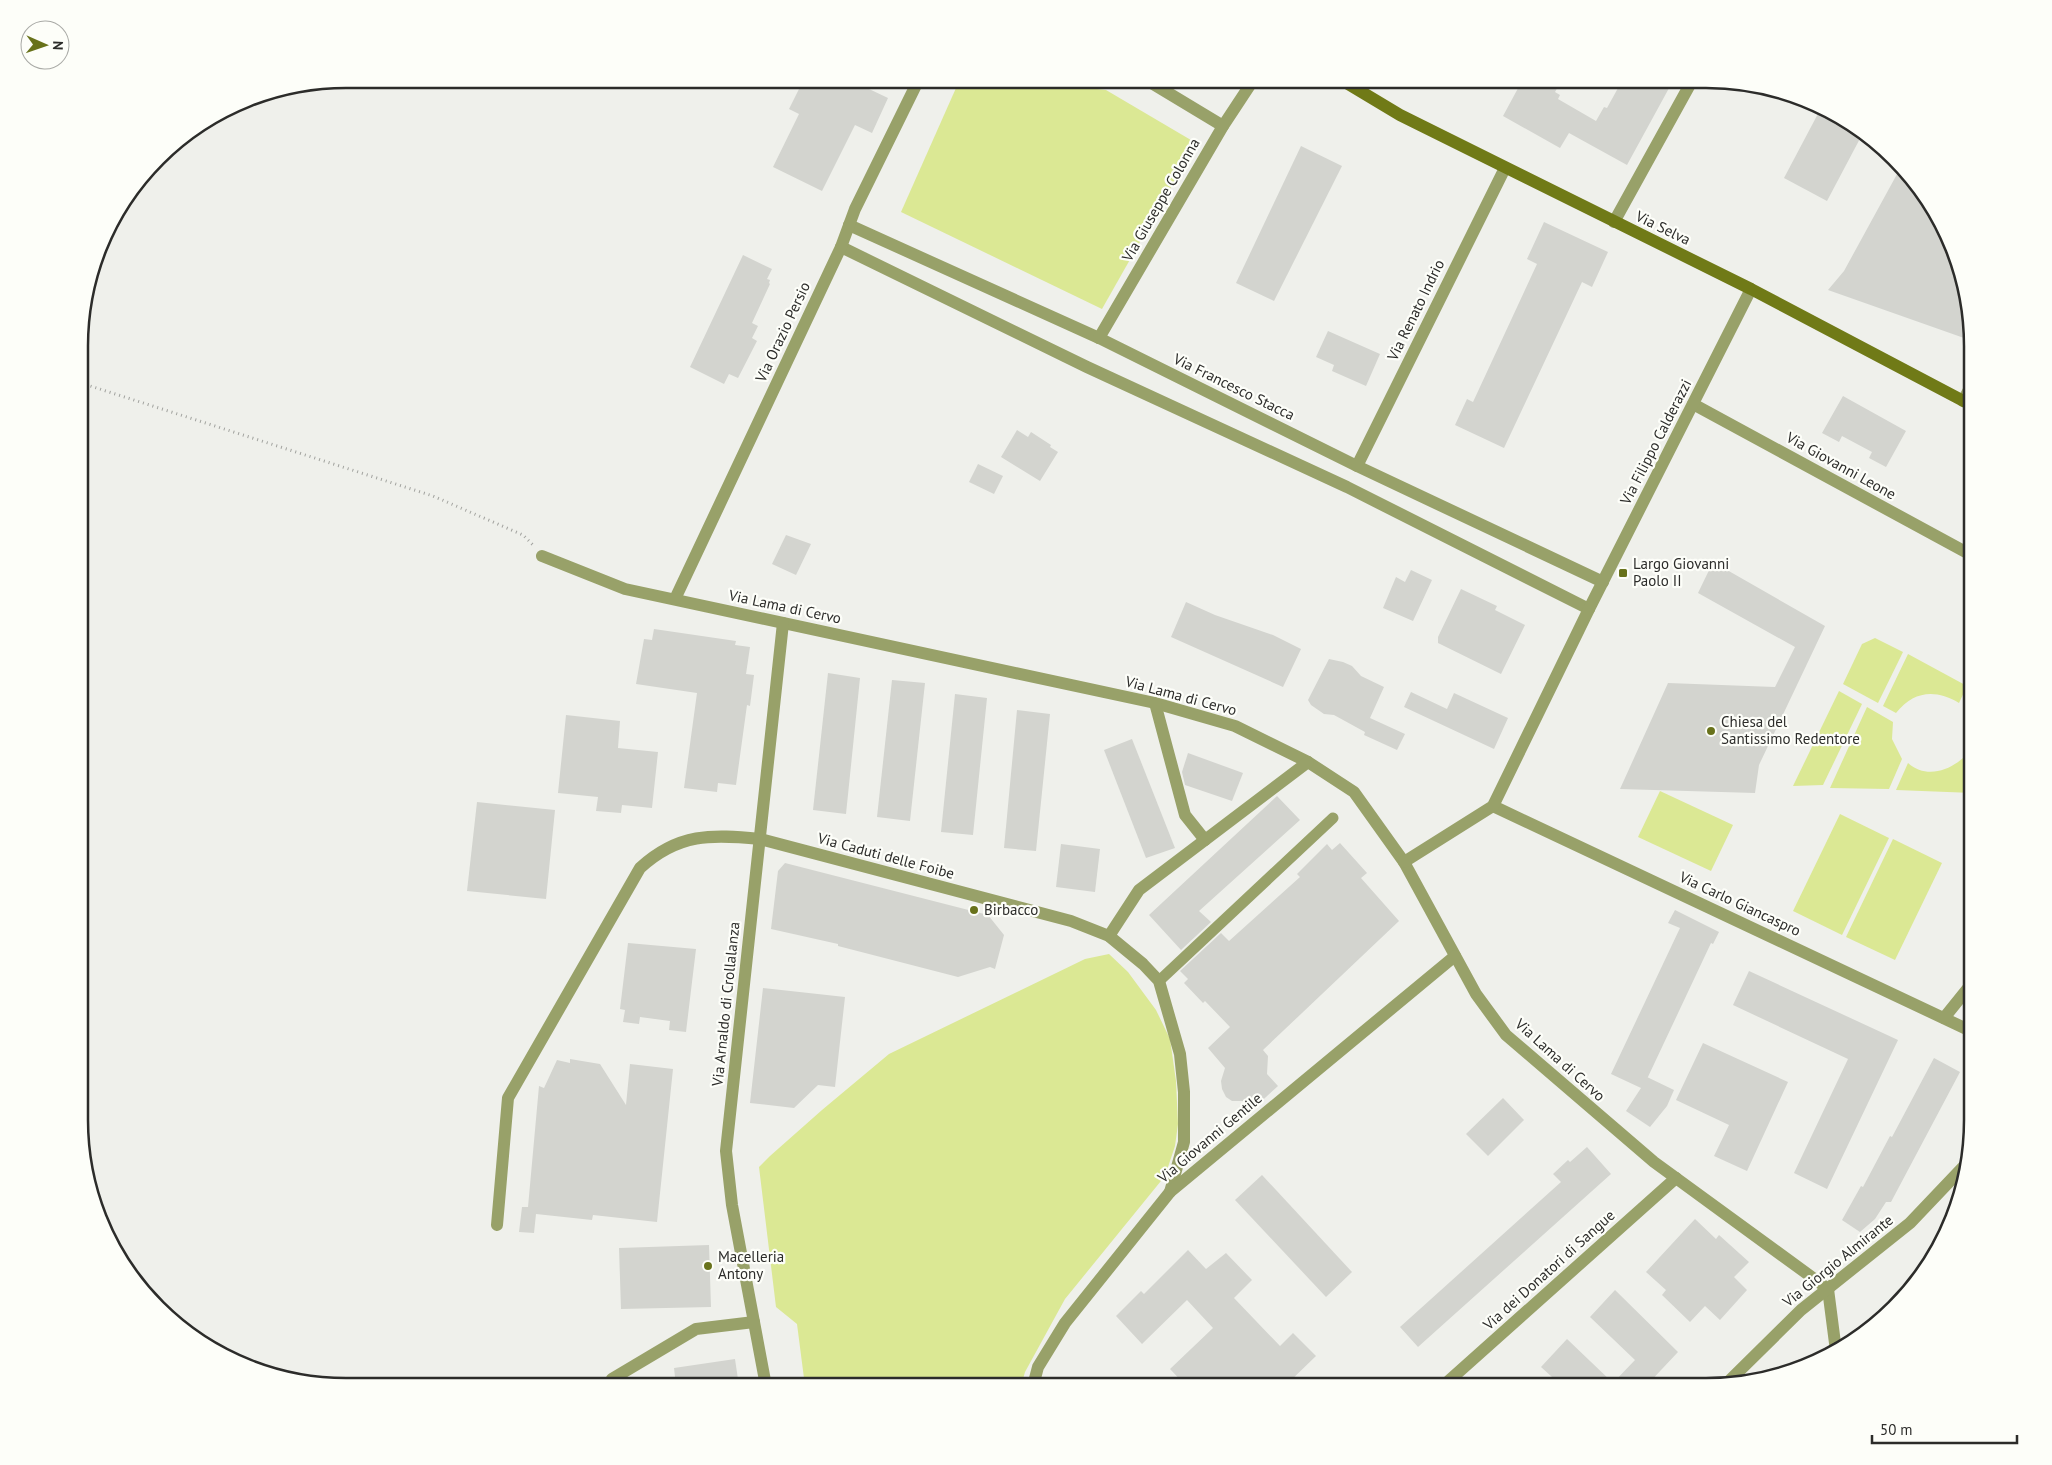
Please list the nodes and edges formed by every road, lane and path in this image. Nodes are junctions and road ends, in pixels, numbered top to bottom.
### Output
1 (916, 87) edge
2 (1158, 87) edge
3 (1249, 87) edge
4 (1353, 87) edge
5 (1689, 87) edge
6 (1223, 126) junction
7 (1505, 168) junction
8 (1614, 222) junction
9 (849, 225) junction
10 (841, 247) junction
11 (1751, 289) junction
12 (1099, 338) junction
13 (87, 385) edge
14 (1964, 402) edge
15 (1693, 404) junction
16 (1357, 466) junction
17 (1964, 551) edge
18 (542, 556) joint
19 (1603, 582) junction
20 (674, 599) junction
21 (1589, 609) junction
22 (783, 623) junction
23 (1155, 703) junction
24 (1308, 762) junction
25 (1493, 806) junction
26 (1333, 818) dead end
27 (760, 840) junction
28 (1205, 840) junction
29 (1404, 862) junction
30 (1109, 936) junction
31 (1455, 956) junction
32 (1159, 981) junction
33 (1964, 993) edge
34 (1944, 1018) junction
35 (1964, 1028) edge
36 (1960, 1171) edge
37 (1676, 1178) junction
38 (1170, 1192) junction
39 (497, 1225) dead end
40 (1828, 1290) junction
41 (754, 1322) junction
42 (1835, 1343) edge
43 (1734, 1376) edge
44 (614, 1378) edge
45 (764, 1378) edge
46 (1035, 1378) edge
47 (1452, 1378) edge

1 - 9 street, Via Orazio Persio
2 - 6 street
3 - 6 street, Via Giuseppe Colonna
4 - 7 street, Via Selva
5 - 8 street
6 - 12 street, Via Giuseppe Colonna
7 - 8 street, Via Selva
7 - 16 street, Via Renato Indrio
8 - 11 street, Via Selva
9 - 10 street, Via Orazio Persio
9 - 12 street, Via Francesco Stacca
10 - 20 street, Via Orazio Persio
10 - 21 street
11 - 14 street, Via Selva
11 - 15 street, Via Filippo Calderazzi
12 - 16 street, Via Francesco Stacca
13 - 18 path
15 - 17 street, Via Giovanni Leone
15 - 19 street, Via Filippo Calderazzi
16 - 19 street, Via Francesco Stacca
18 - 20 street, Via Lama di Cervo
19 - 21 street, Via Filippo Calderazzi
20 - 22 street, Via Lama di Cervo
21 - 25 street
22 - 23 street, Via Lama di Cervo
22 - 27 street, Via Arnaldo di Crollalanza
23 - 24 street, Via Lama di Cervo
23 - 28 street
24 - 28 street
24 - 29 street, Via Lama di Cervo
25 - 29 street
25 - 34 street, Via Carlo Giancaspro
26 - 32 lane
27 - 30 street, Via Caduti delle Foibe
27 - 39 street, Via Caduti delle Foibe
27 - 41 street, Via Arnaldo di Crollalanza
28 - 30 street
29 - 31 street, Via Lama di Cervo
30 - 32 street, Via Caduti delle Foibe
31 - 37 street, Via Lama di Cervo
31 - 38 street, Via Giovanni Gentile
32 - 38 street, Via Caduti delle Foibe
33 - 34 street
34 - 35 street, Via Carlo Giancaspro
36 - 40 street, Via Giorgio Almirante
37 - 40 street, Via Lama di Cervo
37 - 47 street, Via dei Donatori di Sangue
38 - 46 street, Via Giovanni Gentile
40 - 42 street
40 - 43 street, Via Giorgio Almirante
41 - 44 street
41 - 45 street, Via Arnaldo di Crollalanza

